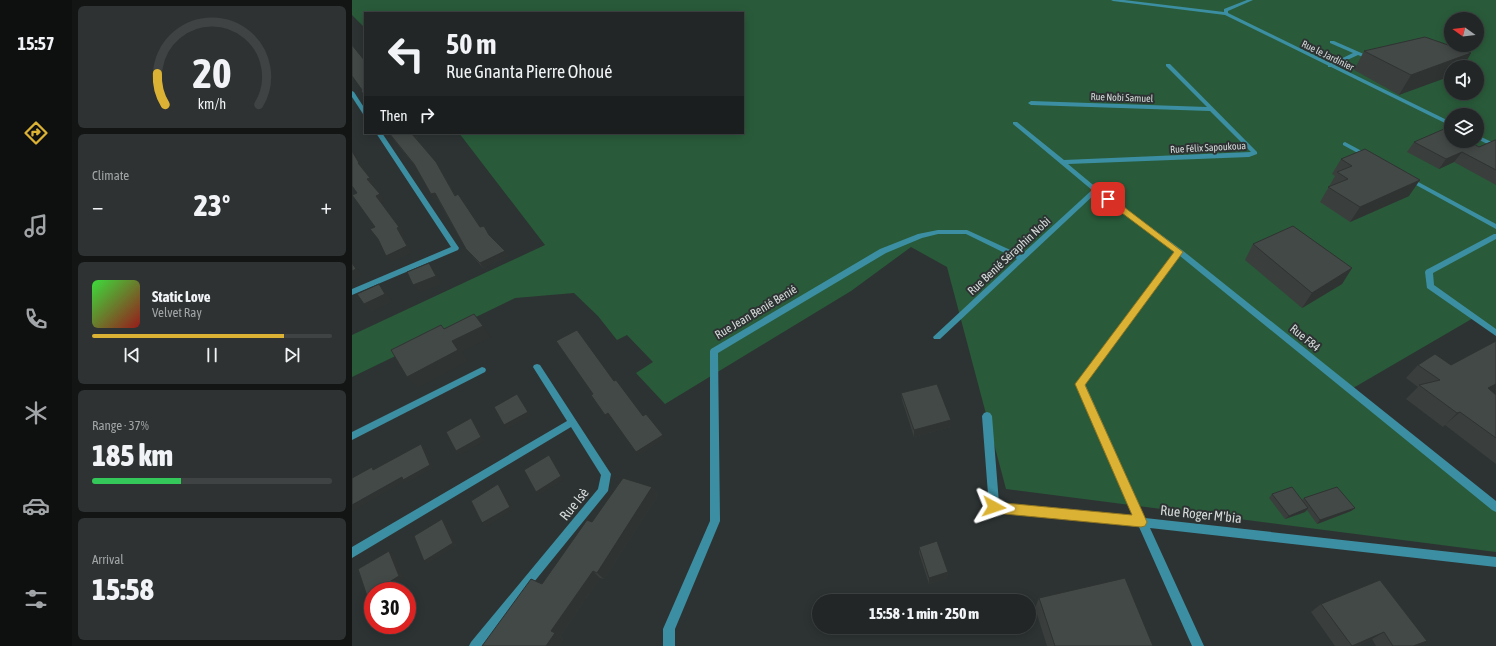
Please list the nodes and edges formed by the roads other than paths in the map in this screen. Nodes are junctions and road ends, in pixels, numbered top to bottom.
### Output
1 (1112, 0) edge
2 (1251, 0) edge
3 (1226, 14) junction
4 (1332, 42) dead end
5 (1358, 53) junction
6 (1379, 62) edge
7 (1168, 65) dead end
8 (1330, 66) junction
9 (352, 93) edge
10 (1031, 103) dead end
11 (1211, 109) junction
12 (364, 111) edge
13 (1444, 121) edge
14 (1015, 123) dead end
15 (380, 134) edge
16 (1484, 140) edge
17 (1344, 144) dead end
18 (1496, 146) edge
19 (1372, 159) edge
20 (1062, 162) junction
21 (1400, 174) edge
22 (1096, 190) junction
23 (1496, 226) edge
24 (1496, 236) edge
25 (1179, 252) junction
26 (1022, 259) junction
27 (352, 292) edge
28 (1496, 332) edge
29 (937, 337) dead end
30 (536, 367) dead end
31 (482, 370) dead end
32 (987, 416) dead end
33 (572, 422) junction
34 (352, 436) edge
35 (1496, 507) edge
36 (1141, 522) junction
37 (352, 553) edge
38 (1496, 562) edge
39 (475, 646) edge
40 (669, 646) edge
41 (1198, 646) edge

1 - 3 street, Rue le Jardinier
2 - 3 street
3 - 8 street, Rue le Jardinier
4 - 5 street
5 - 6 street
5 - 8 street
7 - 11 street, Rue Félix Sapoukoua
8 - 13 street, Rue le Jardinier
9 - 12 street
10 - 11 street, Rue Nobi Samuel
11 - 20 street, Rue Félix Sapoukoua
14 - 20 street, Rue F84
15 - 27 street
16 - 18 street
17 - 19 street
20 - 22 street, Rue F84
21 - 23 street
22 - 25 street, Rue F84
22 - 26 street, Rue Benié Séraphin Nobi
24 - 28 street
25 - 35 street, Rue F84
25 - 36 street
26 - 29 street, Rue Benié Séraphin Nobi
26 - 40 street, Rue Jean Benié Benié
30 - 33 street, Rue Isè
31 - 34 street
32 - 36 street, Rue Roger M'bia
33 - 37 street
33 - 39 street, Rue Isè
36 - 38 street, Rue Roger M'bia
36 - 41 street

